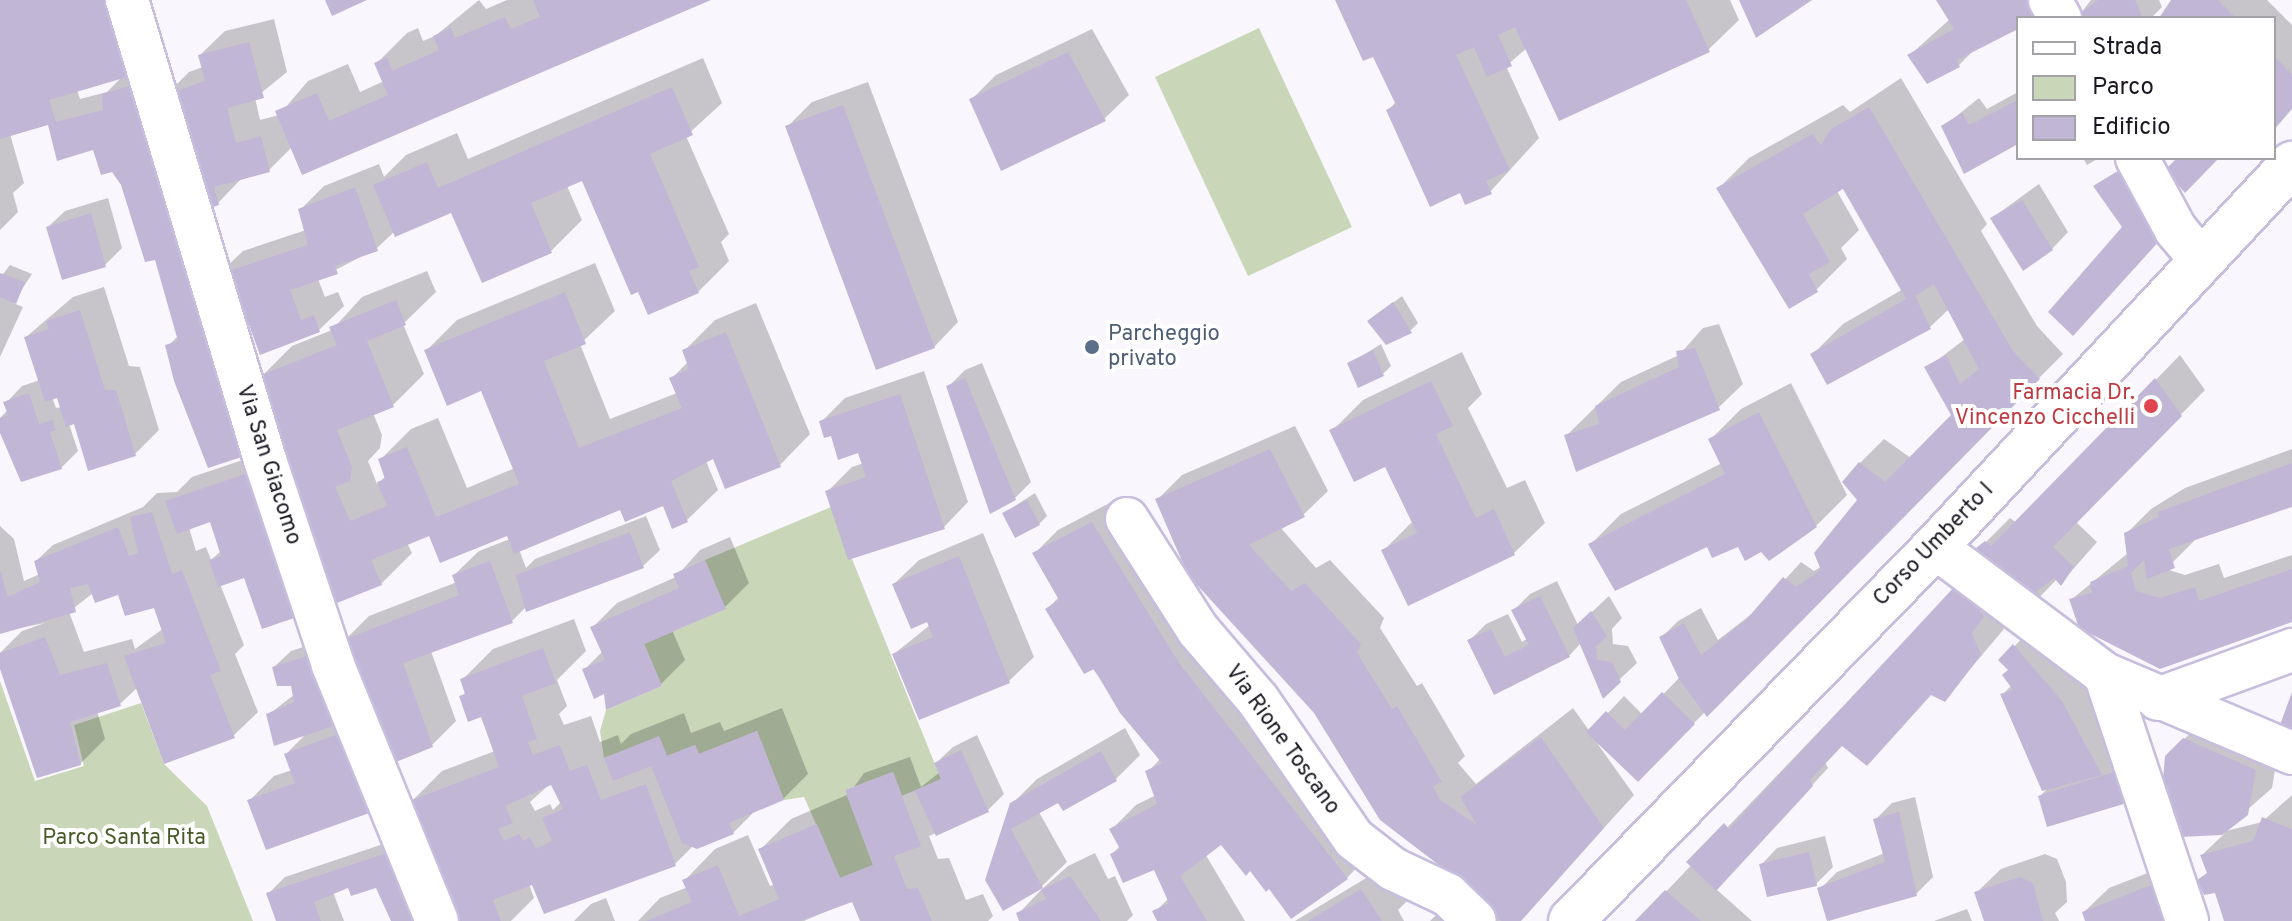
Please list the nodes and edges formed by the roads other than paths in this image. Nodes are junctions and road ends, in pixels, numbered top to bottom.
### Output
1 (127, 0) edge
2 (2138, 160) edge
3 (2292, 164) edge
4 (2201, 260) junction
5 (1127, 519) dead end
6 (1935, 547) junction
7 (2292, 650) edge
8 (2105, 674) junction
9 (2158, 699) junction
10 (2292, 753) edge
11 (437, 921) edge
12 (1475, 921) edge
13 (1571, 921) edge
14 (2187, 921) edge

1 - 11 street, Via San Giacomo
2 - 4 street
3 - 4 main road, Corso Umberto I
4 - 6 main road, Corso Umberto I
5 - 12 street, Via Rione Toscano
6 - 8 street
6 - 13 main road, Corso Umberto I
7 - 9 street
8 - 9 street
8 - 14 street
9 - 10 street

